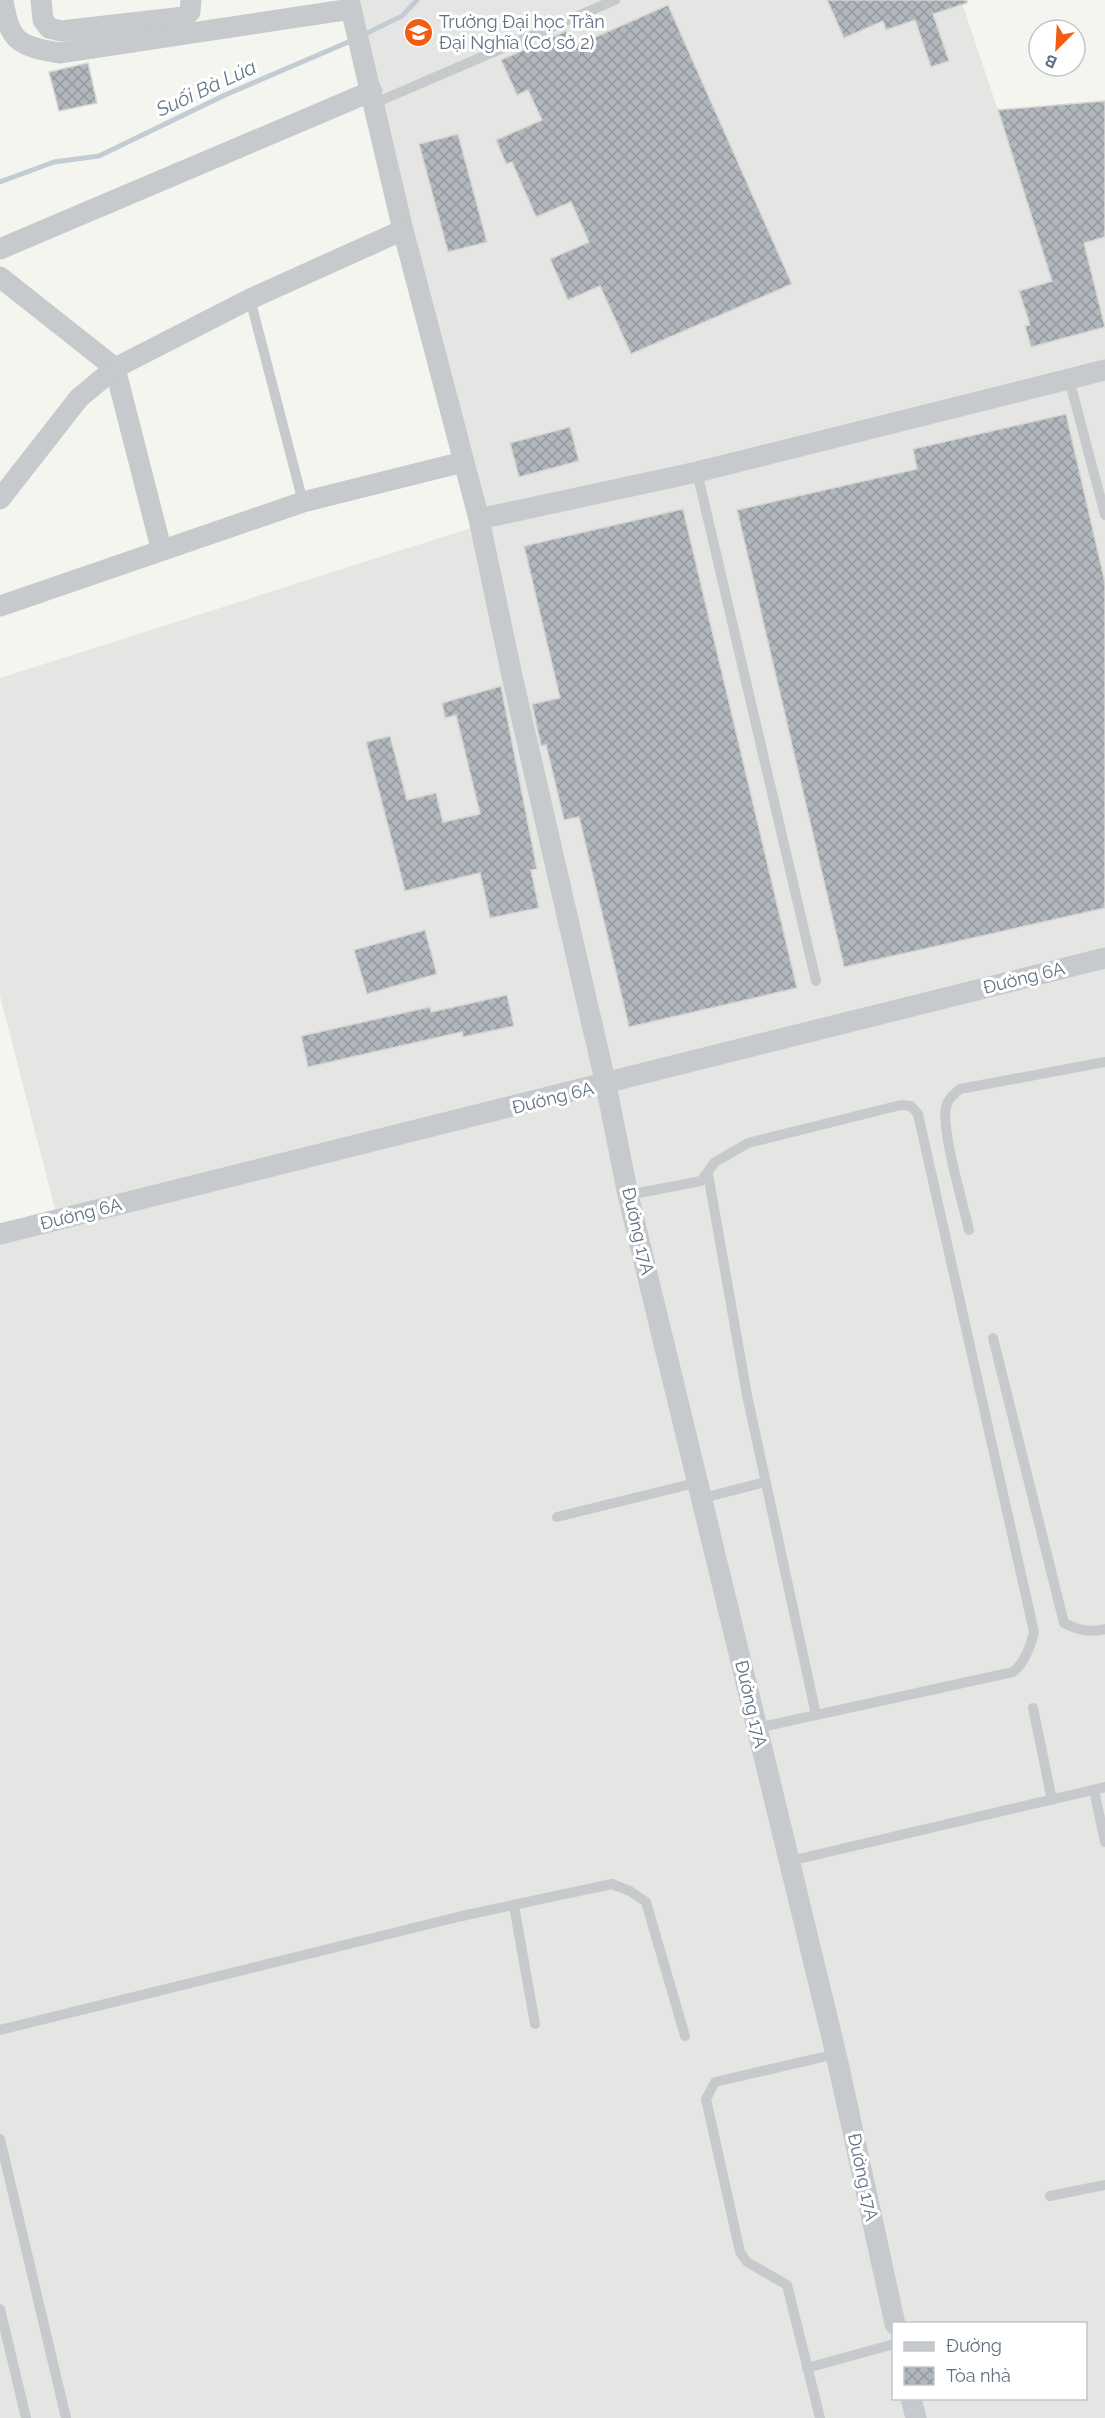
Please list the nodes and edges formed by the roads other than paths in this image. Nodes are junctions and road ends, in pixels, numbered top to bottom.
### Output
1 (3, 0) edge
2 (40, 0) edge
3 (191, 0) edge
4 (615, 0) edge
5 (352, 10) edge
6 (372, 91) junction
7 (403, 230) junction
8 (0, 249) edge
9 (0, 277) edge
10 (250, 298) junction
11 (115, 368) junction
12 (1105, 370) edge
13 (1069, 379) junction
14 (463, 462) junction
15 (697, 472) junction
16 (0, 499) edge
17 (303, 502) junction
18 (1105, 515) edge
19 (479, 519) junction
20 (161, 548) junction
21 (0, 606) edge
22 (1105, 958) edge
23 (816, 981) dead end
24 (1105, 1062) edge
25 (606, 1085) junction
26 (708, 1174) junction
27 (628, 1195) junction
28 (969, 1230) dead end
29 (0, 1234) edge
30 (993, 1338) dead end
31 (765, 1482) junction
32 (701, 1490) junction
33 (557, 1517) dead end
34 (1105, 1629) edge
35 (1033, 1708) dead end
36 (816, 1715) junction
37 (757, 1728) junction
38 (1099, 1789) edge
39 (1052, 1800) junction
40 (1105, 1842) edge
41 (790, 1861) junction
42 (514, 1906) junction
43 (535, 2024) dead end
44 (0, 2030) edge
45 (686, 2036) dead end
46 (836, 2054) junction
47 (0, 2139) edge
48 (1105, 2185) edge
49 (1050, 2196) dead end
50 (0, 2309) edge
51 (895, 2322) edge
52 (892, 2345) edge
53 (807, 2368) junction
54 (912, 2400) edge
55 (26, 2418) edge
56 (66, 2418) edge
57 (820, 2418) edge
58 (916, 2418) edge

1 - 5 street
2 - 3 street
4 - 6 lane
5 - 6 street
6 - 7 street, Đường 17A
6 - 8 street
7 - 10 street
7 - 14 street, Đường 17A
9 - 11 street
10 - 11 street
10 - 17 lane
11 - 16 street
11 - 20 street
12 - 13 street
13 - 15 street
13 - 18 lane
14 - 17 street
14 - 19 street, Đường 17A
15 - 19 street
15 - 23 lane
17 - 20 street
19 - 25 street, Đường 17A
20 - 21 street
22 - 25 street, Đường 6A
24 - 28 lane
25 - 27 street, Đường 17A
25 - 29 street, Đường 6A
26 - 27 lane
26 - 31 lane
26 - 36 lane
27 - 32 street, Đường 17A
30 - 34 lane
31 - 32 lane
31 - 36 lane
32 - 33 lane
32 - 37 street, Đường 17A
35 - 39 lane
36 - 37 lane
37 - 41 street, Đường 17A
38 - 39 lane
38 - 40 lane
39 - 41 lane
41 - 46 street, Đường 17A
42 - 43 lane
42 - 44 lane
42 - 45 lane
46 - 51 street, Đường 17A
46 - 53 lane
47 - 56 lane
48 - 49 lane
50 - 55 lane
52 - 53 lane
53 - 57 lane
54 - 58 street

